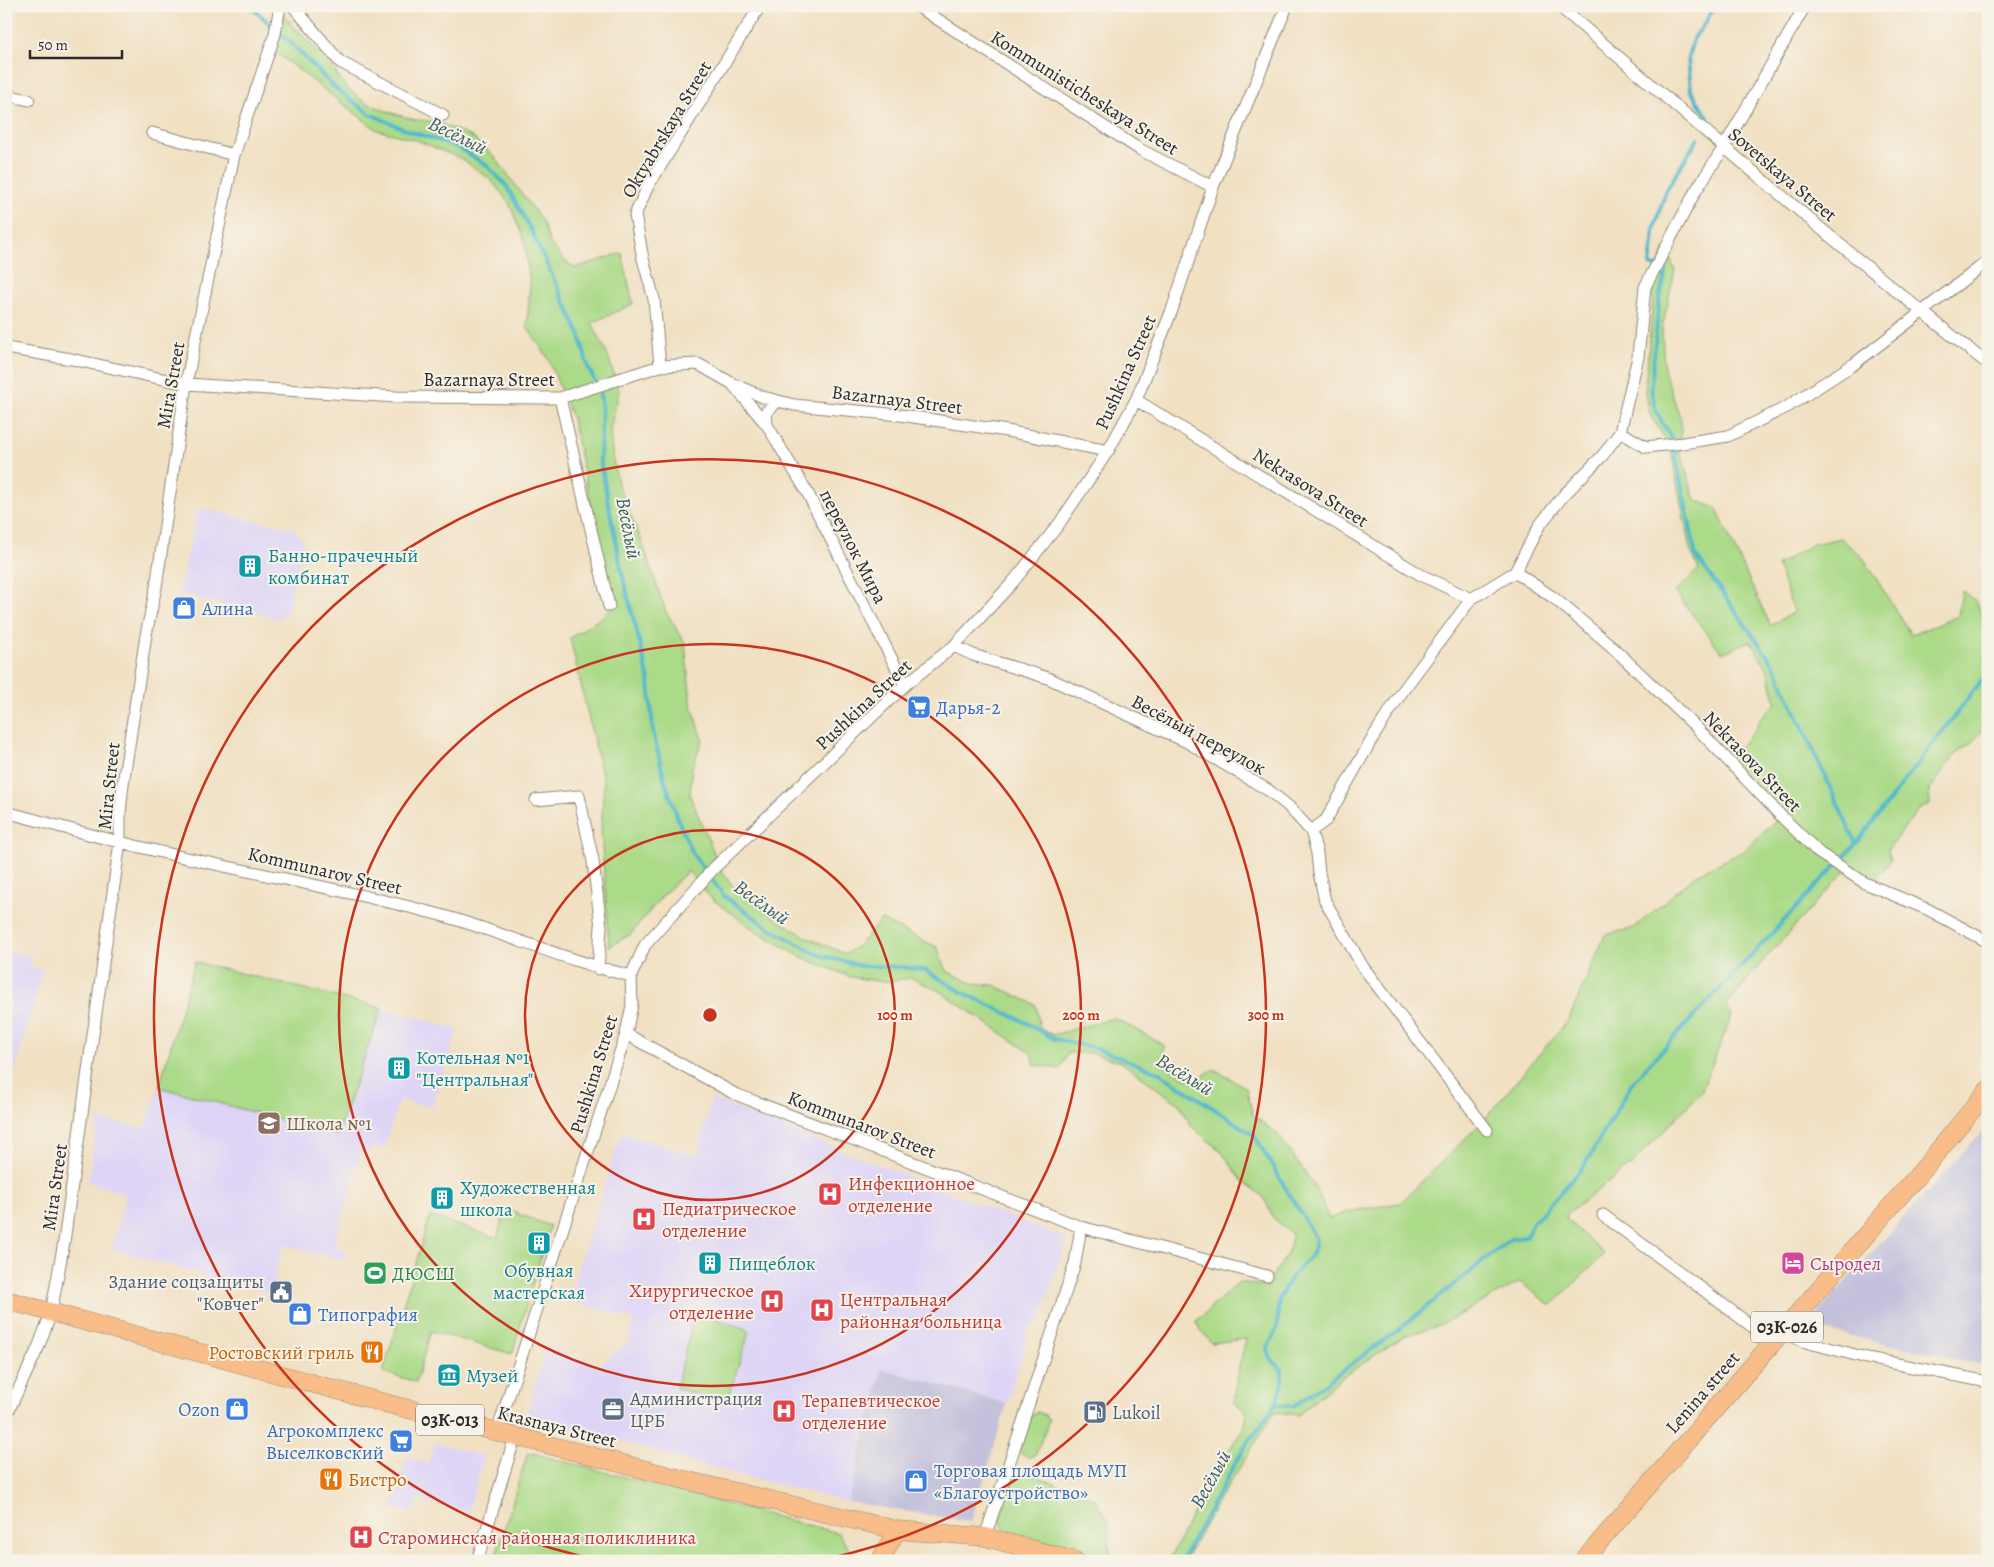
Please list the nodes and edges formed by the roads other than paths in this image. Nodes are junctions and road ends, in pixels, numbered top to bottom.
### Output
1 (280, 6) edge
2 (293, 6) edge
3 (760, 6) edge
4 (916, 6) edge
5 (1287, 6) edge
6 (1560, 6) edge
7 (1805, 6) edge
8 (6, 95) edge
9 (29, 100) dead end
10 (443, 115) dead end
11 (152, 133) dead end
12 (1724, 147) junction
13 (234, 155) junction
14 (1213, 187) junction
15 (1988, 261) edge
16 (1921, 312) junction
17 (6, 348) edge
18 (1988, 364) edge
19 (660, 366) junction
20 (186, 384) junction
21 (733, 384) junction
22 (560, 398) junction
23 (1136, 400) junction
24 (778, 401) junction
25 (767, 425) junction
26 (1620, 432) junction
27 (1108, 451) junction
28 (1515, 572) junction
29 (1471, 599) junction
30 (609, 606) dead end
31 (954, 646) junction
32 (905, 685) junction
33 (536, 800) dead end
34 (6, 812) edge
35 (1311, 831) junction
36 (120, 842) junction
37 (1988, 942) edge
38 (598, 969) junction
39 (631, 976) junction
40 (626, 1034) junction
41 (1988, 1090) edge
42 (1487, 1130) dead end
43 (1602, 1216) dead end
44 (1081, 1227) junction
45 (1267, 1276) dead end
46 (6, 1300) edge
47 (51, 1313) junction
48 (1778, 1338) junction
49 (1988, 1382) edge
50 (6, 1416) edge
51 (497, 1432) junction
52 (515, 1437) junction
53 (897, 1530) junction
54 (985, 1538) junction
55 (477, 1561) edge
56 (880, 1561) edge
57 (1075, 1561) edge
58 (1583, 1561) edge

1 - 13 street, Mira Street
2 - 10 street
3 - 19 street, Oktyabrskaya Street
4 - 14 street, Kommunisticheskaya Street
5 - 14 street, Pushkina Street
6 - 12 street, Sovetskaya Street
7 - 12 street
8 - 9 street
11 - 13 street
12 - 16 street, Sovetskaya Street
12 - 26 street
13 - 20 street, Mira Street
14 - 23 street, Pushkina Street
15 - 16 street
16 - 18 street, Sovetskaya Street
16 - 26 street
17 - 20 street, Bazarnaya Street
19 - 21 street, Bazarnaya Street
19 - 22 street, Bazarnaya Street
20 - 22 street, Bazarnaya Street
20 - 36 street, Mira Street
21 - 24 street, Bazarnaya Street
21 - 25 street, переулок Мира
22 - 30 street
23 - 27 street, Pushkina Street
23 - 29 street, Nekrasova Street
24 - 25 street
24 - 27 street, Bazarnaya Street
25 - 32 street, переулок Мира
26 - 28 street
27 - 31 street, Pushkina Street
28 - 29 street
28 - 37 street, Nekrasova Street
29 - 35 street
31 - 32 street, Pushkina Street
31 - 35 street, Весёлый переулок
32 - 39 street, Pushkina Street
33 - 38 street
34 - 36 street, Kommunarov Street
35 - 42 street, Весёлый переулок
36 - 38 street, Kommunarov Street
36 - 47 street, Mira Street
38 - 39 street, Kommunarov Street
39 - 40 street, Pushkina Street
40 - 44 street, Kommunarov Street
40 - 51 street, Pushkina Street
41 - 48 main road, Lenina street / 03К-026
43 - 48 street
44 - 45 street, Kommunarov Street
44 - 54 street
46 - 47 main road, Krasnaya Street / 03К-013
47 - 50 street, Mira Street
47 - 51 main road, Krasnaya Street / 03К-013
48 - 49 street
48 - 58 main road, Lenina street / 03К-026
51 - 52 main road, Krasnaya Street / 03К-013
52 - 53 main road, Krasnaya Street / 03К-013
52 - 55 street
53 - 54 main road, Krasnaya Street
53 - 56 main road
54 - 57 main road, Krasnaya Street

